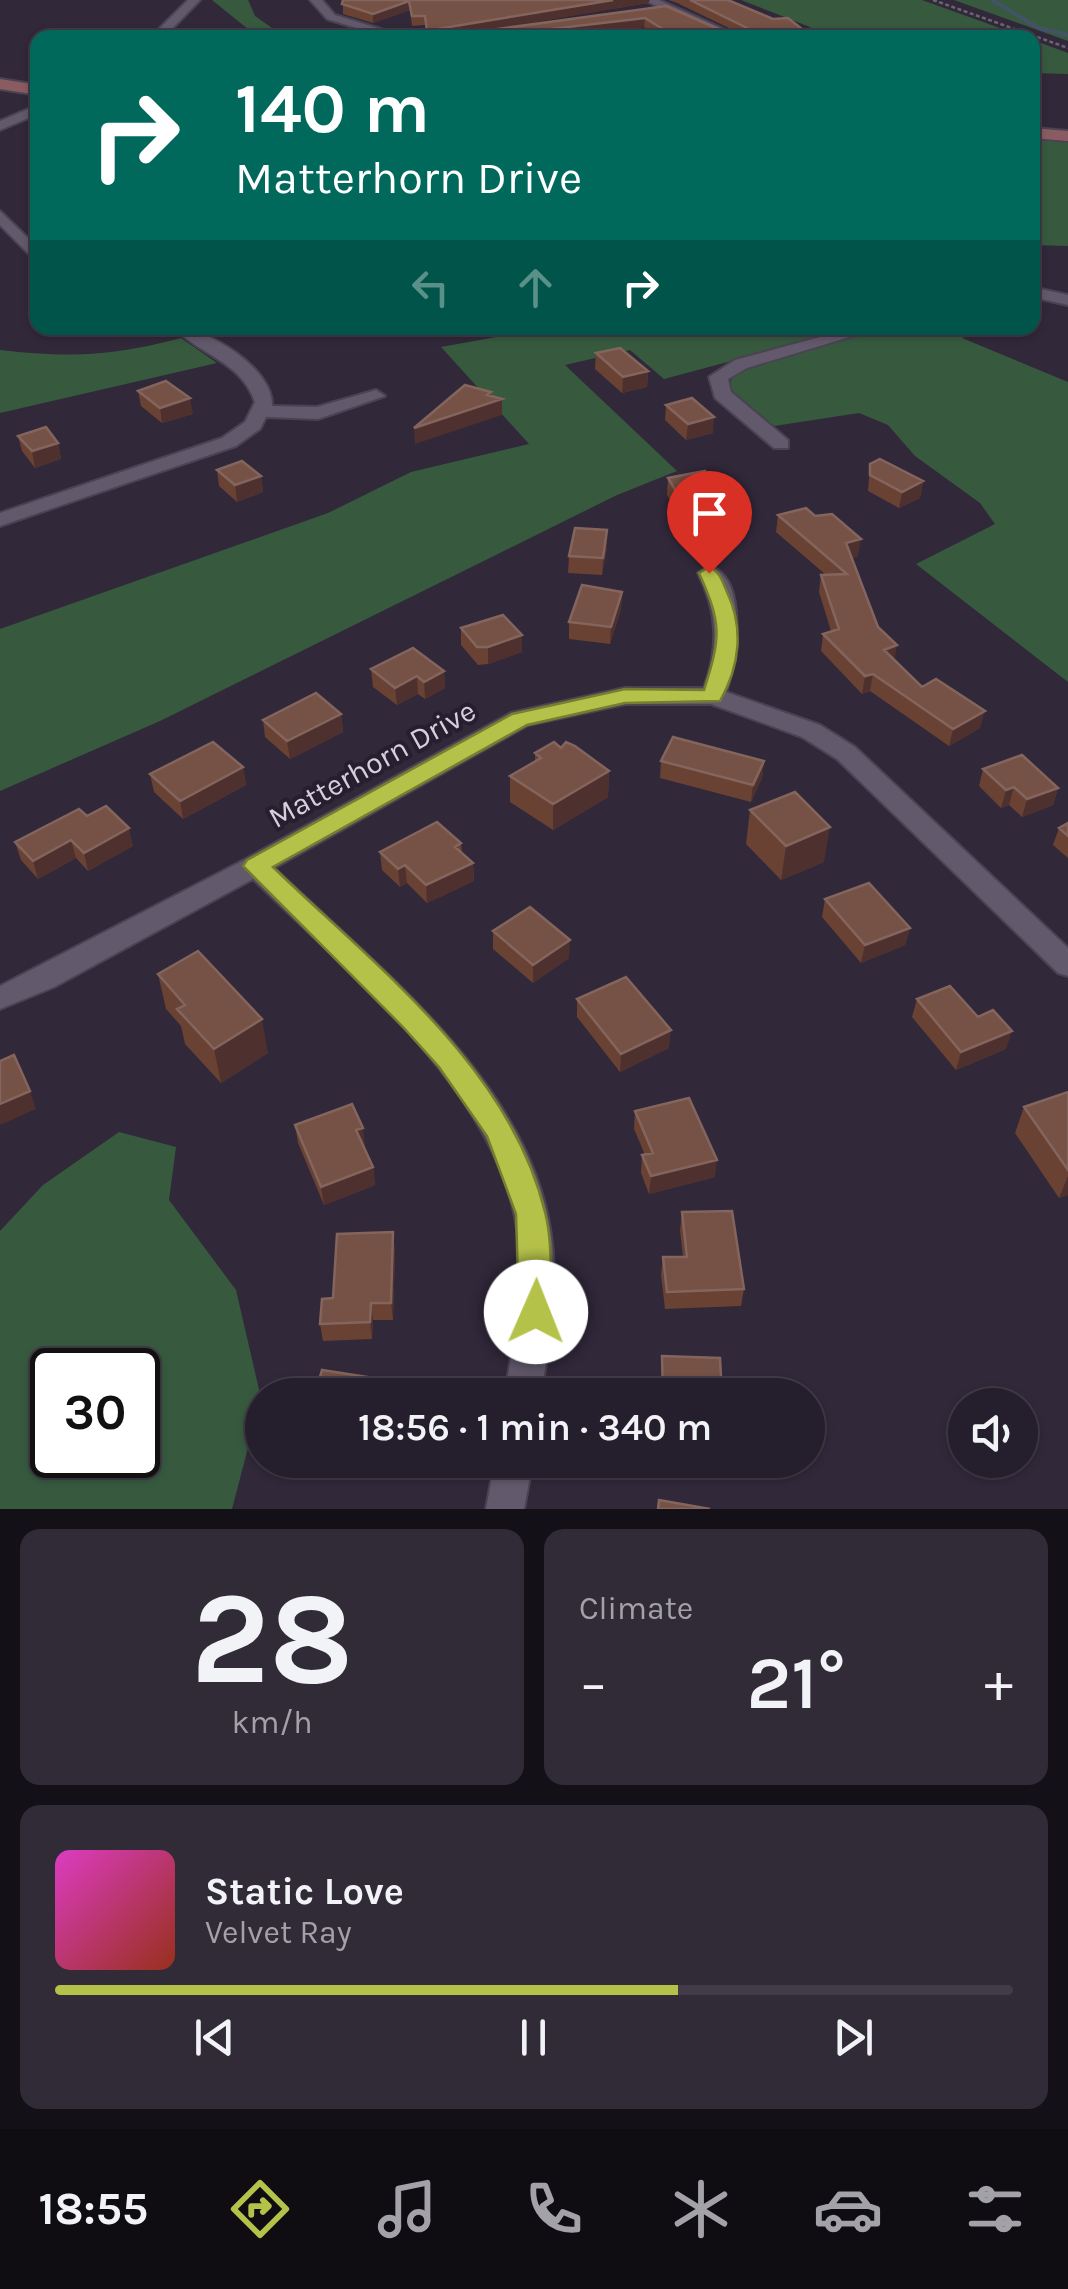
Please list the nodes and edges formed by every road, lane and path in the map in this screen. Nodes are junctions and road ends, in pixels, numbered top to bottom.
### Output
1 (194, 0) edge
2 (316, 0) edge
3 (650, 0) edge
4 (933, 0) edge
5 (668, 7) junction
6 (632, 12) edge
7 (164, 30) edge
8 (376, 30) edge
9 (720, 30) edge
10 (1017, 30) edge
11 (1040, 38) edge
12 (1068, 48) edge
13 (0, 84) edge
14 (30, 89) edge
15 (30, 113) edge
16 (0, 126) edge
17 (1040, 134) edge
18 (1068, 136) edge
19 (0, 216) edge
20 (30, 249) edge
21 (1040, 294) edge
22 (1068, 300) edge
23 (194, 335) edge
24 (845, 335) edge
25 (376, 396) dead end
26 (262, 411) junction
27 (781, 444) dead end
28 (0, 520) edge
29 (709, 573) dead end
30 (713, 696) junction
31 (256, 866) junction
32 (1068, 966) edge
33 (0, 998) edge
34 (526, 1378) edge
35 (511, 1478) edge
36 (506, 1509) edge

1 - 7 street
2 - 8 street
3 - 5 street
4 - 10 path
5 - 6 street
5 - 9 street
11 - 12 path
13 - 14 street
15 - 16 street
17 - 18 street
19 - 20 street
21 - 22 street
23 - 26 street
24 - 27 street
25 - 26 street
26 - 28 street
29 - 30 street
30 - 31 street, Matterhorn Drive
30 - 32 street, Matterhorn Drive
31 - 33 street, Matterhorn Drive
31 - 34 street
35 - 36 street

